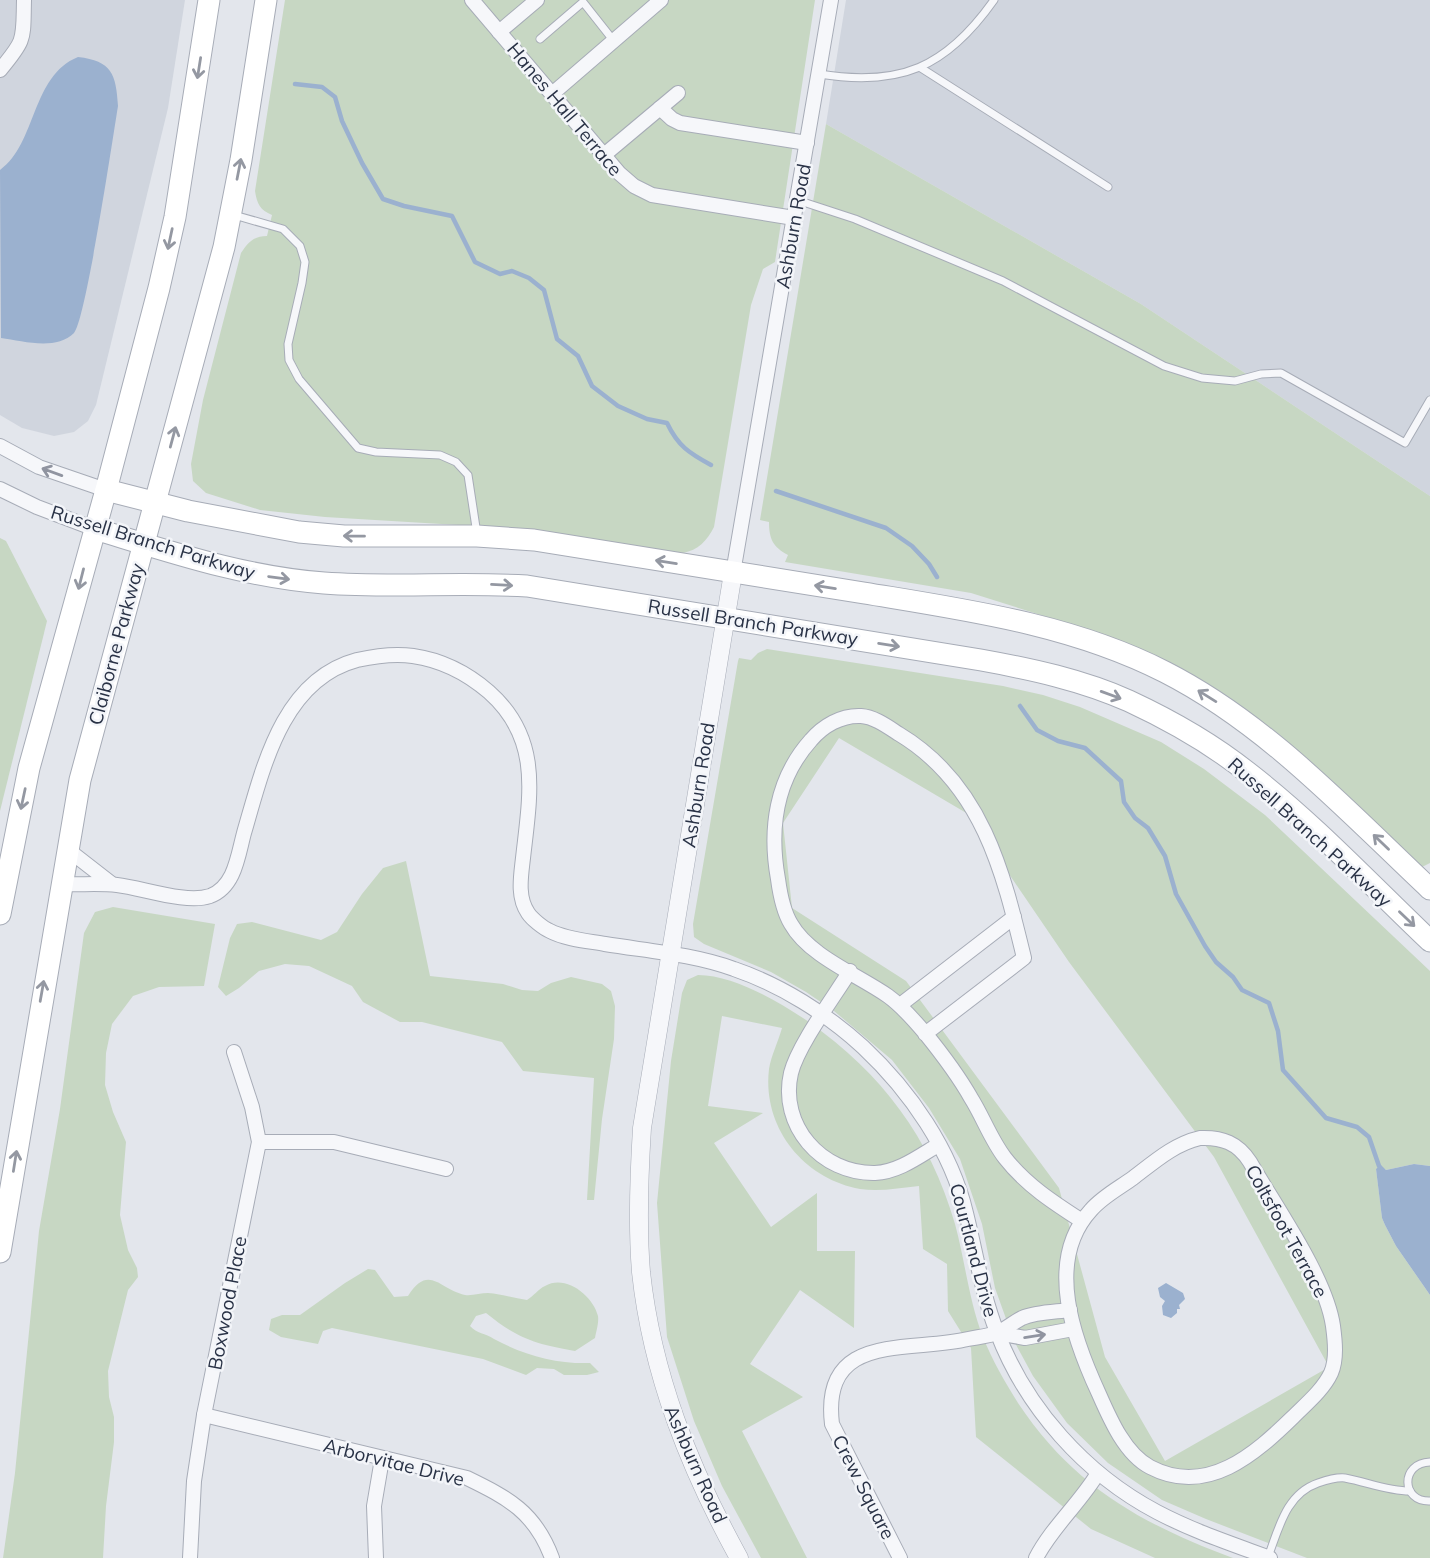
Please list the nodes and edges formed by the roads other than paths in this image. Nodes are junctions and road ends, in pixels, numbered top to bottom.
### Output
1 (24, 0) edge
2 (209, 0) edge
3 (266, 0) edge
4 (472, 0) edge
5 (537, 0) edge
6 (660, 0) edge
7 (831, 0) edge
8 (994, 0) edge
9 (645, 6) edge
10 (499, 32) junction
11 (540, 39) dead end
12 (614, 41) junction
13 (921, 68) junction
14 (0, 70) edge
15 (819, 74) junction
16 (678, 93) dead end
17 (552, 94) junction
18 (660, 108) junction
19 (807, 143) junction
20 (604, 155) junction
21 (1108, 187) dead end
22 (797, 200) junction
23 (230, 214) junction
24 (794, 218) junction
25 (1430, 400) edge
26 (0, 446) edge
27 (0, 489) edge
28 (106, 490) junction
29 (156, 503) junction
30 (95, 529) junction
31 (477, 536) junction
32 (143, 543) junction
33 (733, 572) junction
34 (725, 618) junction
35 (67, 849) junction
36 (60, 884) junction
37 (112, 884) junction
38 (1430, 889) edge
39 (0, 914) edge
40 (1014, 916) junction
41 (1430, 940) edge
42 (671, 954) junction
43 (850, 971) junction
44 (900, 1005) junction
45 (822, 1016) junction
46 (925, 1034) junction
47 (234, 1052) dead end
48 (259, 1142) junction
49 (938, 1145) junction
50 (446, 1169) dead end
51 (1082, 1221) junction
52 (0, 1252) edge
53 (1070, 1310) junction
54 (1073, 1329) junction
55 (997, 1333) junction
56 (204, 1415) junction
57 (382, 1459) junction
58 (1430, 1462) edge
59 (1098, 1473) junction
60 (1410, 1492) junction
61 (1430, 1502) edge
62 (190, 1558) edge
63 (376, 1558) edge
64 (552, 1558) edge
65 (740, 1558) edge
66 (900, 1558) edge
67 (1036, 1558) edge
68 (1269, 1558) edge

1 - 14 street
2 -> 28 main road
23 -> 3 main road, Claiborne Parkway
4 - 10 street, Hanes Hall Terrace
5 - 10 street
6 - 9 street
7 - 15 street, Ashburn Road
8 - 13 lane
9 - 12 street
10 - 17 street, Hanes Hall Terrace
11 - 12 lane
12 - 17 street
13 - 15 lane
13 - 21 lane
15 - 19 street, Ashburn Road
16 - 18 street
17 - 20 street, Hanes Hall Terrace
18 - 19 street
18 - 20 street
19 - 22 street, Ashburn Road
20 - 24 street, Hanes Hall Terrace
22 - 24 street, Ashburn Road
22 - 25 lane
29 -> 23 main road, Claiborne Parkway
23 - 31 lane
24 - 33 street, Ashburn Road
28 -> 26 street, Russell Branch Parkway
27 - 30 street, Russell Branch Parkway
28 - 29 main road, Russell Branch Parkway
28 - 30 main road
31 -> 29 main road, Russell Branch Parkway
29 - 32 main road, Claiborne Parkway
30 - 32 main road, Russell Branch Parkway
30 -> 39 main road
33 -> 31 main road, Russell Branch Parkway
32 -> 34 main road, Russell Branch Parkway
32 - 35 main road, Claiborne Parkway
33 - 34 street, Ashburn Road
38 -> 33 main road, Russell Branch Parkway
34 -> 41 main road, Russell Branch Parkway
34 - 42 street, Ashburn Road
35 - 36 main road, Claiborne Parkway
35 - 37 street
36 - 37 street, Courtland Drive
52 -> 36 main road, Claiborne Parkway
37 - 42 street, Courtland Drive
40 - 43 street
40 - 44 street
40 - 46 street
42 - 45 street, Courtland Drive
42 - 65 street, Ashburn Road
43 - 44 street
43 - 45 street
44 - 46 street
45 - 49 street, Courtland Drive
45 - 49 street
46 - 51 street
47 - 48 street, Boxwood Place
48 - 50 street
48 - 56 street, Boxwood Place
49 - 55 street, Courtland Drive
51 - 53 street, Coltsfoot Terrace
51 - 54 street, Coltsfoot Terrace
53 - 54 street, Coltsfoot Terrace
53 - 55 street
55 -> 54 street
55 - 59 street, Courtland Drive
55 - 66 street, Crew Square
56 - 57 street, Arborvitae Drive
56 - 62 street, Boxwood Place
57 - 63 street
57 - 64 street, Arborvitae Drive
58 - 60 lane
59 - 67 street
59 - 68 street, Courtland Drive
60 - 61 lane
60 - 68 lane

